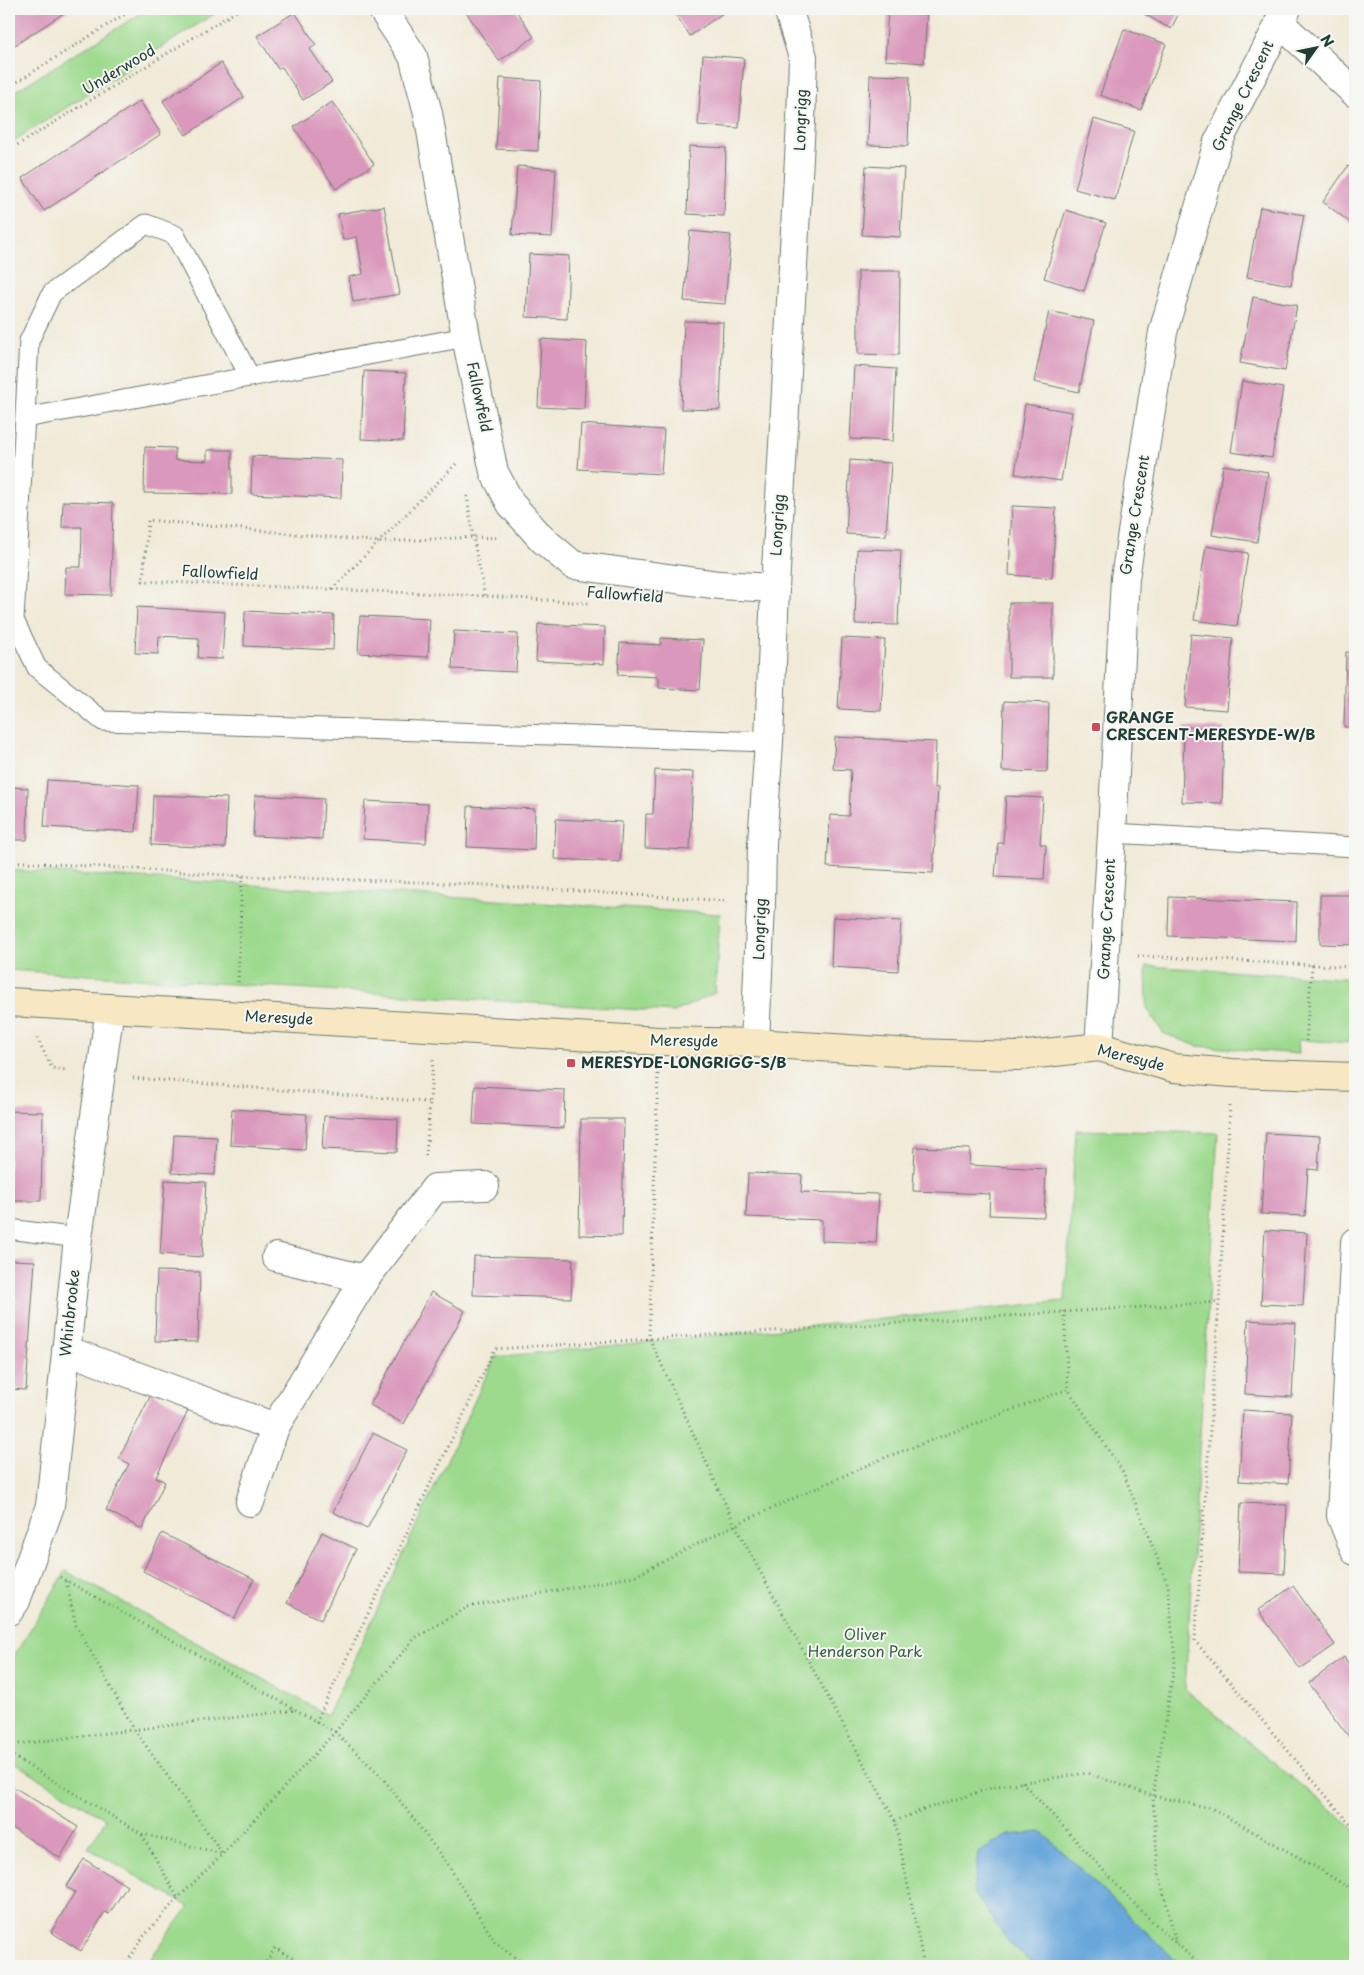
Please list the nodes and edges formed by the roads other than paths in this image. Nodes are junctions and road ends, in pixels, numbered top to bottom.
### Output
1 (382, 9) edge
2 (788, 9) edge
3 (1283, 15) edge
4 (1355, 94) edge
5 (466, 337) junction
6 (250, 376) junction
7 (25, 418) junction
8 (775, 588) junction
9 (769, 742) junction
10 (1112, 833) junction
11 (1355, 847) edge
12 (14, 1002) edge
13 (110, 1008) junction
14 (755, 1043) junction
15 (1099, 1047) junction
16 (1355, 1078) edge
17 (485, 1186) dead end
18 (9, 1229) edge
19 (78, 1238) junction
20 (1355, 1242) edge
21 (276, 1258) dead end
22 (365, 1279) junction
23 (66, 1350) junction
24 (274, 1427) junction
25 (250, 1502) dead end
26 (1355, 1551) edge
27 (9, 1611) edge

1 - 5 street, Fallowfeld
2 - 8 street, Longrigg
3 - 4 street
3 - 10 street, Grange Crescent
5 - 6 lane
5 - 8 street, Fallowfeld
6 - 7 lane
6 - 7 lane
7 - 9 lane
8 - 9 street, Longrigg
9 - 14 street, Longrigg
10 - 11 lane
10 - 15 street, Grange Crescent
12 - 13 street, Meresyde
13 - 14 street, Meresyde
13 - 19 street, Whinbrooke
14 - 15 street, Meresyde
15 - 16 street, Meresyde
17 - 22 street
18 - 19 lane
19 - 23 street, Whinbrooke
20 - 26 street
21 - 22 street
22 - 24 street
23 - 24 street
23 - 27 street, Whinbrooke
24 - 25 street

